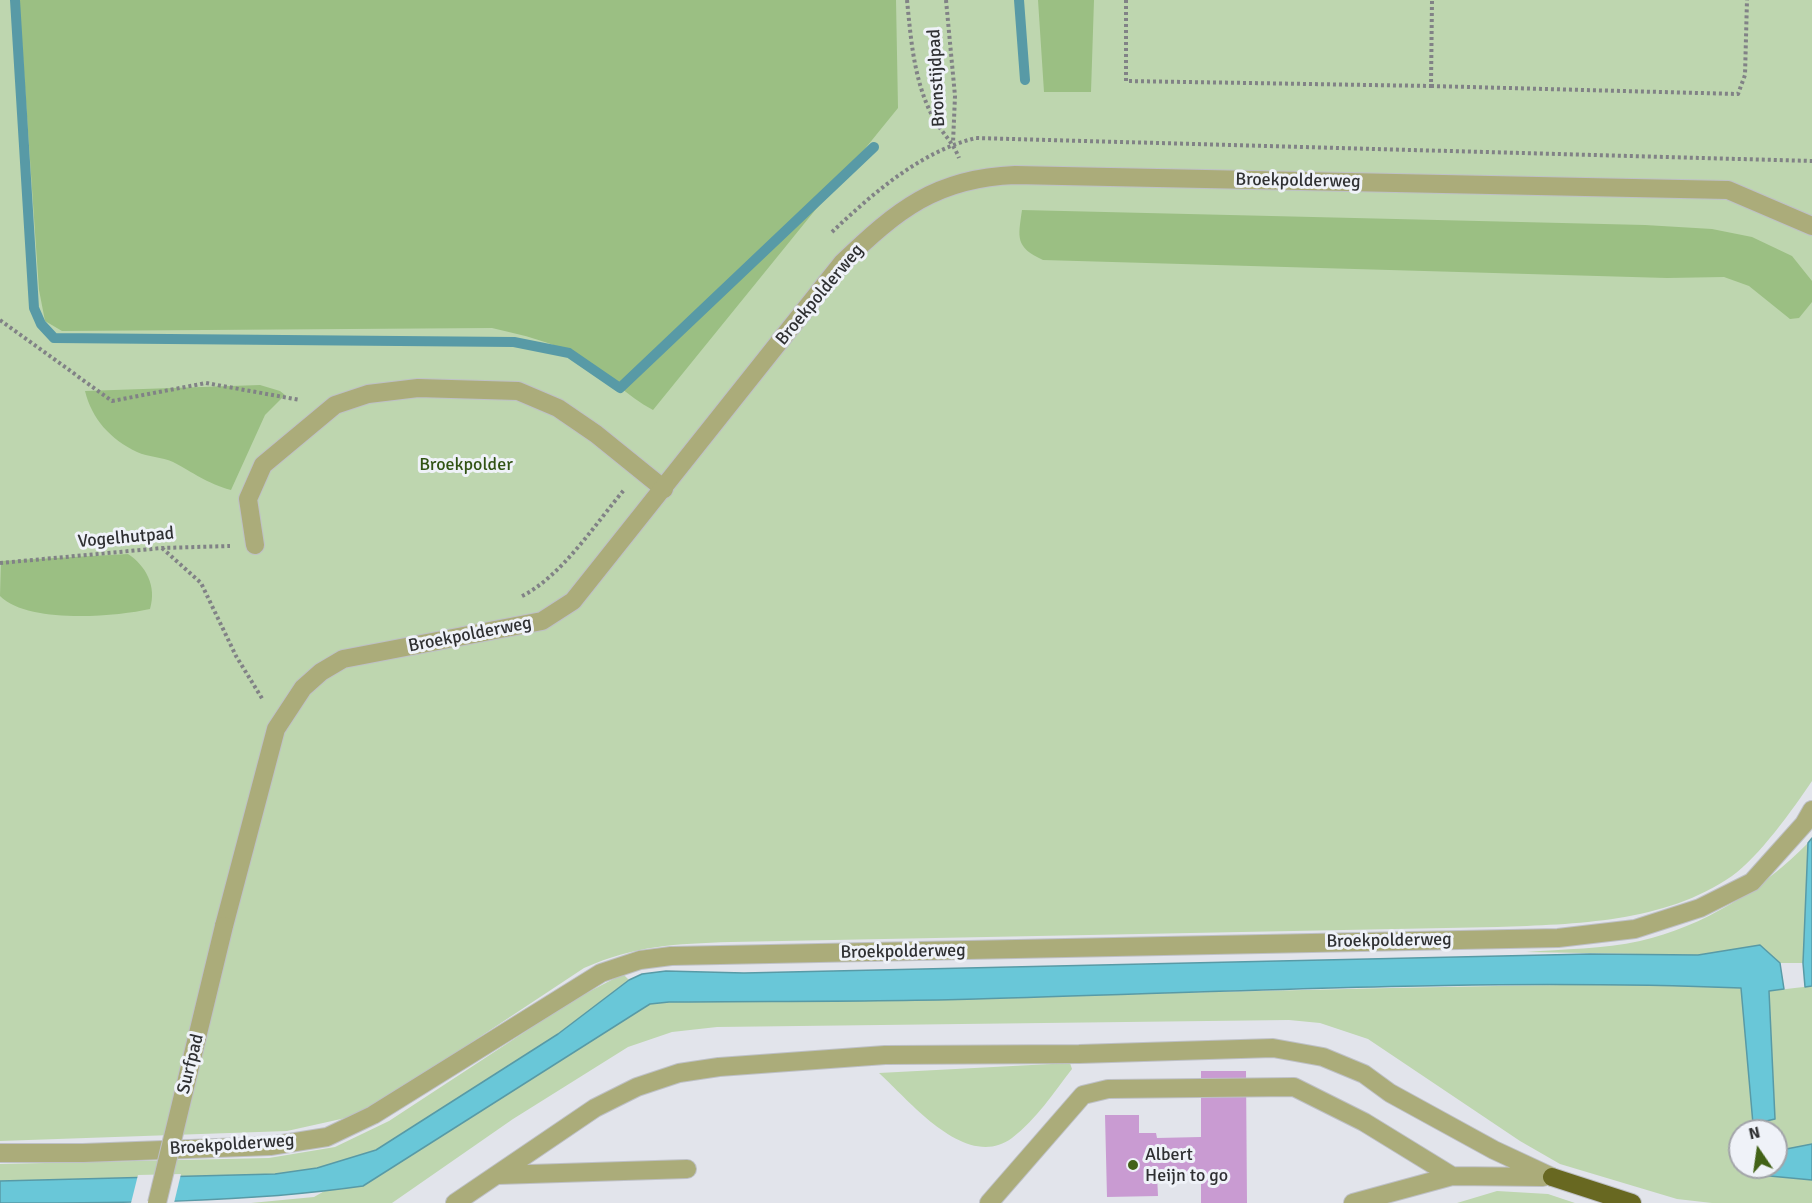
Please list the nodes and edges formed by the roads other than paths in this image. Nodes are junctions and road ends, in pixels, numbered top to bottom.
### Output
1 (1812, 226) edge
2 (664, 489) junction
3 (255, 545) road end
4 (1812, 810) edge
5 (225, 926) joint
6 (0, 1153) edge
7 (687, 1169) dead end
8 (498, 1174) junction
9 (1452, 1176) junction
10 (1552, 1177) junction
11 (157, 1203) edge
12 (455, 1203) edge
13 (989, 1203) edge
14 (1353, 1203) edge
15 (1632, 1203) edge

1 - 2 street, Broekpolderweg
2 - 3 street
2 - 5 street, Broekpolderweg
4 - 6 street, Broekpolderweg
5 - 11 street, Surfpad, bridge
7 - 8 street
8 - 10 street
8 - 12 street
9 - 10 street
9 - 13 street
9 - 14 street
10 - 15 highway

